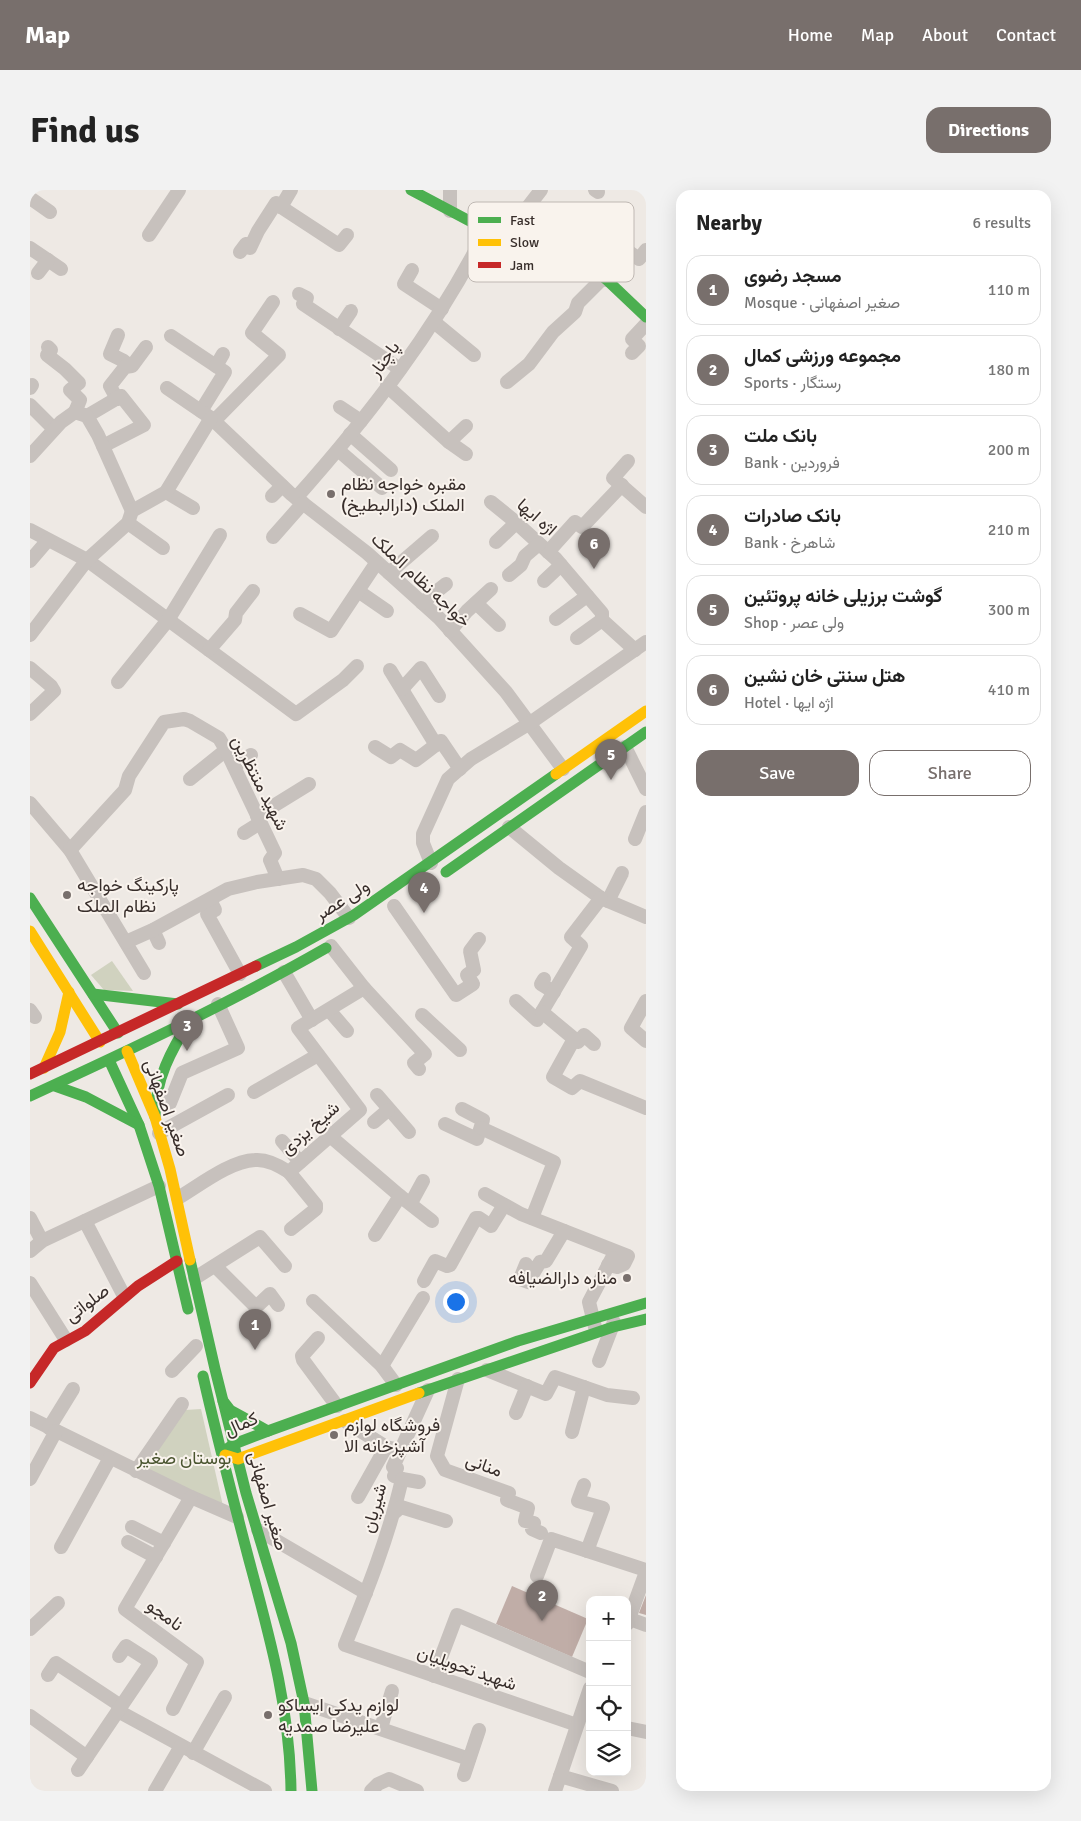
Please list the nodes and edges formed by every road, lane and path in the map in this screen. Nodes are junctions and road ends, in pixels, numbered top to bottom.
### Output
1 (179, 190) edge
2 (291, 190) edge
3 (411, 190) edge
4 (450, 190) edge
5 (541, 190) edge
6 (30, 198) edge
7 (532, 202) edge
8 (281, 207) junction
9 (450, 211) junction
10 (50, 212) dead end
11 (468, 220) edge
12 (149, 235) dead end
13 (347, 235) dead end
14 (30, 248) edge
15 (646, 250) edge
16 (240, 252) dead end
17 (634, 256) edge
18 (48, 260) junction
19 (468, 265) edge
20 (61, 269) dead end
21 (412, 270) dead end
22 (38, 273) dead end
23 (601, 282) edge
24 (608, 282) edge
25 (299, 294) dead end
26 (273, 302) dead end
27 (442, 309) junction
28 (352, 311) dead end
29 (646, 317) edge
30 (434, 322) junction
31 (646, 324) edge
32 (339, 329) junction
33 (118, 335) dead end
34 (171, 336) dead end
35 (48, 347) dead end
36 (146, 347) dead end
37 (632, 353) dead end
38 (474, 355) dead end
39 (125, 367) junction
40 (400, 369) junction
41 (507, 382) dead end
42 (387, 386) junction
43 (167, 388) dead end
44 (117, 399) junction
45 (30, 404) edge
46 (340, 407) dead end
47 (81, 414) junction
48 (209, 417) junction
49 (361, 421) junction
50 (466, 426) dead end
51 (54, 429) junction
52 (350, 434) junction
53 (449, 442) junction
54 (103, 446) junction
55 (33, 447) edge
56 (338, 450) junction
57 (466, 454) dead end
58 (628, 461) dead end
59 (391, 470) dead end
60 (622, 485) junction
61 (382, 488) dead end
62 (166, 492) junction
63 (300, 500) junction
64 (490, 502) dead end
65 (646, 507) edge
66 (193, 508) dead end
67 (568, 510) dead end
68 (130, 517) junction
69 (516, 523) junction
70 (585, 524) junction
71 (30, 530) edge
72 (220, 535) dead end
73 (432, 536) dead end
74 (273, 537) dead end
75 (48, 540) junction
76 (496, 542) dead end
77 (163, 548) dead end
78 (543, 548) junction
79 (87, 560) junction
80 (30, 561) edge
81 (377, 562) junction
82 (561, 565) junction
83 (389, 573) junction
84 (509, 575) dead end
85 (544, 581) dead end
86 (446, 584) dead end
87 (491, 589) dead end
88 (253, 591) dead end
89 (358, 591) junction
90 (587, 596) junction
91 (476, 603) junction
92 (422, 604) junction
93 (387, 611) dead end
94 (300, 614) dead end
95 (556, 619) dead end
96 (168, 620) junction
97 (602, 620) junction
98 (499, 625) dead end
99 (450, 630) junction
100 (30, 635) edge
101 (577, 638) dead end
102 (641, 646) edge
103 (209, 650) junction
104 (357, 666) dead end
105 (30, 668) edge
106 (390, 670) dead end
107 (118, 682) dead end
108 (402, 689) junction
109 (439, 696) dead end
110 (646, 711) edge
111 (30, 714) edge
112 (530, 723) junction
113 (646, 732) edge
114 (436, 745) junction
115 (375, 747) dead end
116 (625, 747) junction
117 (226, 750) junction
118 (251, 755) dead end
119 (234, 766) junction
120 (460, 769) junction
121 (563, 769) junction
122 (190, 779) dead end
123 (309, 784) dead end
124 (646, 789) edge
125 (30, 803) edge
126 (646, 812) edge
127 (258, 820) junction
128 (509, 827) junction
129 (244, 833) dead end
130 (635, 839) dead end
131 (70, 850) junction
132 (431, 863) junction
133 (622, 872) dead end
134 (278, 879) junction
135 (432, 880) dead end
136 (30, 898) edge
137 (605, 899) junction
138 (210, 900) junction
139 (395, 906) dead end
140 (646, 917) edge
141 (349, 918) junction
142 (152, 930) junction
143 (30, 931) edge
144 (479, 939) dead end
145 (126, 942) junction
146 (337, 942) joint
147 (160, 943) dead end
148 (144, 972) dead end
149 (284, 972) junction
150 (240, 974) junction
151 (544, 979) dead end
152 (364, 988) junction
153 (69, 992) junction
154 (554, 992) junction
155 (93, 994) junction
156 (516, 1001) dead end
157 (646, 1002) edge
158 (179, 1004) junction
159 (218, 1004) junction
160 (329, 1010) junction
161 (542, 1012) junction
162 (191, 1018) junction
163 (312, 1020) junction
164 (347, 1031) dead end
165 (118, 1033) junction
166 (409, 1037) junction
167 (574, 1039) junction
168 (646, 1041) edge
169 (100, 1042) junction
170 (594, 1044) dead end
171 (460, 1050) dead end
172 (127, 1051) junction
173 (318, 1055) junction
174 (109, 1060) junction
175 (44, 1068) junction
176 (418, 1069) dead end
177 (30, 1074) edge
178 (55, 1086) junction
179 (254, 1092) dead end
180 (228, 1095) dead end
181 (30, 1096) edge
182 (154, 1101) junction
183 (646, 1108) edge
184 (462, 1109) dead end
185 (360, 1110) junction
186 (388, 1110) junction
187 (155, 1117) junction
188 (374, 1122) dead end
189 (445, 1124) dead end
190 (139, 1125) junction
191 (481, 1128) junction
192 (409, 1132) dead end
193 (159, 1133) junction
194 (330, 1136) junction
195 (282, 1141) dead end
196 (300, 1162) junction
197 (289, 1172) junction
198 (423, 1181) dead end
199 (159, 1186) junction
200 (485, 1194) dead end
201 (178, 1198) junction
202 (406, 1200) junction
203 (504, 1205) junction
204 (30, 1218) edge
205 (532, 1218) junction
206 (85, 1221) junction
207 (432, 1221) dead end
208 (291, 1229) dead end
209 (564, 1231) junction
210 (374, 1235) dead end
211 (42, 1241) junction
212 (30, 1251) edge
213 (177, 1261) junction
214 (526, 1264) dead end
215 (215, 1266) junction
216 (284, 1266) dead end
217 (195, 1278) junction
218 (424, 1281) dead end
219 (30, 1283) edge
220 (124, 1296) junction
221 (423, 1298) dead end
222 (312, 1301) dead end
223 (646, 1303) edge
224 (278, 1305) dead end
225 (617, 1310) junction
226 (592, 1318) junction
227 (646, 1319) edge
228 (191, 1320) dead end
229 (613, 1327) junction
230 (597, 1332) junction
231 (318, 1338) dead end
232 (66, 1340) junction
233 (198, 1350) joint
234 (598, 1361) dead end
235 (382, 1366) junction
236 (487, 1370) junction
237 (172, 1371) dead end
238 (458, 1379) junction
239 (30, 1383) edge
240 (396, 1384) junction
241 (527, 1386) junction
242 (584, 1387) junction
243 (73, 1389) dead end
244 (428, 1390) junction
245 (633, 1398) dead end
246 (223, 1401) junction
247 (182, 1404) dead end
248 (337, 1406) junction
249 (516, 1413) dead end
250 (30, 1418) edge
251 (345, 1421) junction
252 (53, 1429) junction
253 (268, 1431) junction
254 (572, 1432) dead end
255 (234, 1444) junction
256 (271, 1446) junction
257 (386, 1447) junction
258 (400, 1450) junction
259 (221, 1454) junction
260 (110, 1458) junction
261 (238, 1459) junction
262 (136, 1471) junction
263 (30, 1479) edge
264 (402, 1479) junction
265 (419, 1482) dead end
266 (584, 1485) dead end
267 (246, 1492) junction
268 (191, 1497) junction
269 (358, 1498) dead end
270 (394, 1513) junction
271 (237, 1516) junction
272 (446, 1521) dead end
273 (132, 1527) dead end
274 (258, 1530) junction
275 (546, 1536) junction
276 (128, 1542) dead end
277 (164, 1543) junction
278 (61, 1547) dead end
279 (587, 1551) junction
280 (156, 1557) junction
281 (646, 1571) edge
282 (537, 1576) dead end
283 (366, 1593) junction
284 (58, 1603) dead end
285 (631, 1612) edge
286 (631, 1621) edge
287 (32, 1623) edge
288 (646, 1625) edge
289 (345, 1645) joint
290 (119, 1656) dead end
291 (586, 1670) edge
292 (48, 1675) dead end
293 (434, 1676) junction
294 (392, 1691) dead end
295 (225, 1697) dead end
296 (304, 1703) junction
297 (586, 1704) edge
298 (173, 1708) dead end
299 (120, 1709) junction
300 (582, 1719) edge
301 (32, 1721) edge
302 (381, 1728) junction
303 (631, 1729) edge
304 (479, 1730) dead end
305 (646, 1732) edge
306 (187, 1749) junction
307 (87, 1757) junction
308 (470, 1759) junction
309 (78, 1770) dead end
310 (464, 1775) dead end
311 (560, 1776) junction
312 (312, 1788) edge
313 (155, 1791) edge
314 (266, 1791) edge
315 (292, 1791) edge
316 (325, 1791) edge
317 (371, 1791) edge
318 (417, 1791) edge
319 (556, 1791) edge
320 (612, 1791) edge

1 - 12 street
2 - 8 street
3 - 9 main road
4 - 9 street
5 - 7 street
6 - 10 street
8 - 13 street
8 - 16 street
9 - 11 main road
14 - 18 street
15 - 17 street
18 - 20 street
18 - 22 street
19 - 27 street, پاچنار
21 - 27 street
23 - 41 street
24 - 29 main road
25 - 32 street
26 - 48 street
27 - 30 street, پاچنار
28 - 32 street
30 - 38 street
30 - 40 street, پاچنار
31 - 37 street
32 - 40 street
33 - 39 street
34 - 48 street
35 - 47 street
36 - 39 street
39 - 44 street
40 - 42 street, پاچنار
42 - 49 street, پاچنار
42 - 53 street
43 - 48 street, خواجه نظام الملک
44 - 47 street
44 - 54 street
45 - 51 street
46 - 49 street
47 - 51 street
47 - 54 street
48 - 62 street
48 - 63 street, خواجه نظام الملک
49 - 52 street, پاچنار
50 - 53 street
51 - 55 street
52 - 56 street, پاچنار
52 - 59 street
53 - 57 street
54 - 68 street
56 - 61 street
56 - 63 street, پاچنار
58 - 60 street
60 - 65 street
60 - 70 street
62 - 66 street
62 - 68 street
63 - 74 street, پاچنار
63 - 81 street, خواجه نظام الملک
64 - 69 street, اژه ایها
67 - 70 street
68 - 77 street
68 - 79 street
69 - 76 street
69 - 78 street, اژه ایها
70 - 78 street
71 - 75 street
72 - 96 street
73 - 83 street
75 - 79 street
75 - 80 street
78 - 82 street, اژه ایها
78 - 84 street
79 - 96 street
79 - 100 street
81 - 83 street, خواجه نظام الملک
81 - 89 street
82 - 85 street
82 - 90 street, اژه ایها
83 - 92 street, خواجه نظام الملک
86 - 92 street
87 - 91 street
88 - 103 street
89 - 93 street
89 - 94 street
90 - 95 street
90 - 97 street, اژه ایها
91 - 98 street
91 - 99 street
92 - 99 street, خواجه نظام الملک
96 - 103 street
96 - 107 street
97 - 101 street
97 - 102 street, اژه ایها
99 - 112 street, خواجه نظام الملک
102 - 112 street, اژه ایها
103 - 104 street
105 - 111 street
106 - 108 street
108 - 109 street
108 - 114 street
110 - 121 main road, ولی عصر
112 - 120 street, اژه ایها
112 - 121 street, خواجه نظام الملک
113 - 116 main road
114 - 115 street
114 - 120 street
116 - 124 street
116 - 128 main road
117 - 119 street, شهید منتظرین
117 - 122 street
117 - 131 street, شهید منتظرین
118 - 119 street
119 - 127 street, شهید منتظرین
120 - 132 street, اژه ایها
121 - 132 main road, ولی عصر
123 - 127 street
125 - 131 street
126 - 130 street
127 - 129 street
127 - 134 street, شهید منتظرین
128 - 135 main road
128 - 137 street
131 - 145 street
132 - 141 main road, ولی عصر
133 - 137 street
134 - 138 street
134 - 141 street
136 - 155 main road
137 - 140 street
137 - 154 street
138 - 142 street
138 - 150 street
139 - 144 street
141 - 150 main road, ولی عصر
142 - 145 street
142 - 147 street
143 - 153 main road
145 - 148 street
146 - 149 main road, ولی عصر
146 - 152 street
149 - 159 main road, ولی عصر
149 - 163 street
150 - 158 main road, ولی عصر
151 - 154 street
152 - 160 street, شیخ یزدی
152 - 166 street
153 - 169 main road
153 - 175 main road
154 - 161 street
155 - 158 main road
155 - 165 main road
156 - 161 street
157 - 168 street
158 - 165 main road, ولی عصر
159 - 162 main road, ولی عصر
159 - 182 street
160 - 163 street, شیخ یزدی
160 - 164 street
161 - 167 street
162 - 172 main road, ولی عصر
162 - 182 main road
163 - 173 street, شیخ یزدی
165 - 169 main road, ولی عصر
165 - 172 main road, صغیر اصفهانی
166 - 171 street
166 - 176 street
167 - 170 street
167 - 183 street
169 - 174 main road, صغیر اصفهانی
169 - 175 main road, ولی عصر
172 - 174 main road, ولی عصر
172 - 187 main road, صغیر اصفهانی
173 - 179 street
173 - 185 street, شیخ یزدی
174 - 178 main road, ولی عصر
174 - 190 main road, صغیر اصفهانی
175 - 177 main road, ولی عصر
178 - 181 main road, ولی عصر
178 - 190 main road
180 - 193 street
182 - 187 main road
184 - 191 street
185 - 186 street
185 - 194 street, شیخ یزدی
186 - 188 street
186 - 192 street
187 - 193 main road, صغیر اصفهانی
189 - 191 street
190 - 199 main road, صغیر اصفهانی
191 - 205 street
193 - 201 main road, صغیر اصفهانی
194 - 196 street, شیخ یزدی
194 - 202 street
195 - 196 street
196 - 197 street, شیخ یزدی
197 - 201 street, شیخ یزدی
197 - 208 street
198 - 202 street
199 - 206 street
199 - 213 main road, صغیر اصفهانی
200 - 203 street
201 - 217 main road, صغیر اصفهانی
202 - 207 street
202 - 210 street
203 - 205 street
203 - 218 street
204 - 211 street
205 - 209 street
206 - 211 street
206 - 220 street
209 - 214 street
209 - 226 street
211 - 212 street
213 - 220 main road, صلواتی
213 - 228 main road, صغیر اصفهانی
215 - 216 street
215 - 217 street
215 - 224 street
217 - 246 main road, صغیر اصفهانی
219 - 232 street
220 - 232 main road, صلواتی
221 - 235 street
222 - 235 street
223 - 225 main road, کمال
225 - 226 main road, کمال
225 - 229 street
226 - 230 street
226 - 240 main road, کمال
227 - 229 main road, کمال
229 - 230 main road, کمال
229 - 234 street
230 - 236 main road, کمال
231 - 248 street
232 - 239 main road, صلواتی
233 - 237 street
233 - 259 main road, صغیر اصفهانی
235 - 240 street
236 - 238 main road, کمال
236 - 241 street
238 - 244 main road, کمال
238 - 275 street, منانی
240 - 248 main road, کمال
241 - 242 street
241 - 249 street
242 - 245 street
242 - 254 street
243 - 252 street
244 - 251 main road, کمال
244 - 258 street, شیریان
246 - 253 main road
246 - 255 main road, صغیر اصفهانی
247 - 262 street
248 - 253 main road, کمال
250 - 252 street
251 - 256 main road, کمال
251 - 257 street
252 - 260 street
252 - 263 street
253 - 255 main road, کمال
255 - 259 main road, کمال
255 - 261 main road, صغیر اصفهانی
256 - 261 main road, کمال
256 - 267 main road
257 - 258 street
257 - 269 street
258 - 264 street, شیریان
259 - 261 main road, کمال
259 - 271 main road, صغیر اصفهانی
260 - 262 street
260 - 278 street
261 - 267 main road, صغیر اصفهانی
262 - 268 street
264 - 265 street
264 - 270 street, شیریان
266 - 279 street
267 - 274 main road, صغیر اصفهانی
268 - 271 street
268 - 277 street, نامجو
270 - 272 street
270 - 283 street, شیریان
271 - 315 main road, صغیر اصفهانی
273 - 277 street
274 - 283 street
274 - 296 main road, صغیر اصفهانی
275 - 279 street, منانی
275 - 282 street
276 - 280 street
277 - 280 street, نامجو
279 - 281 street, منانی
280 - 298 street, نامجو
281 - 285 street
283 - 289 street, شیریان
284 - 287 street
286 - 288 street
289 - 293 street, شهید تحویلیان
290 - 299 street
291 - 293 street
292 - 299 street
293 - 300 street, شهید تحویلیان
294 - 302 street
295 - 306 street
296 - 302 street
296 - 312 main road, صغیر اصفهانی
297 - 300 street
299 - 306 street
299 - 307 street
300 - 311 street
301 - 307 street
302 - 308 street
303 - 305 street
304 - 308 street
306 - 313 street
306 - 314 street
307 - 309 street
308 - 310 street
311 - 319 street
311 - 320 street
312 - 316 street
317 - 318 street

